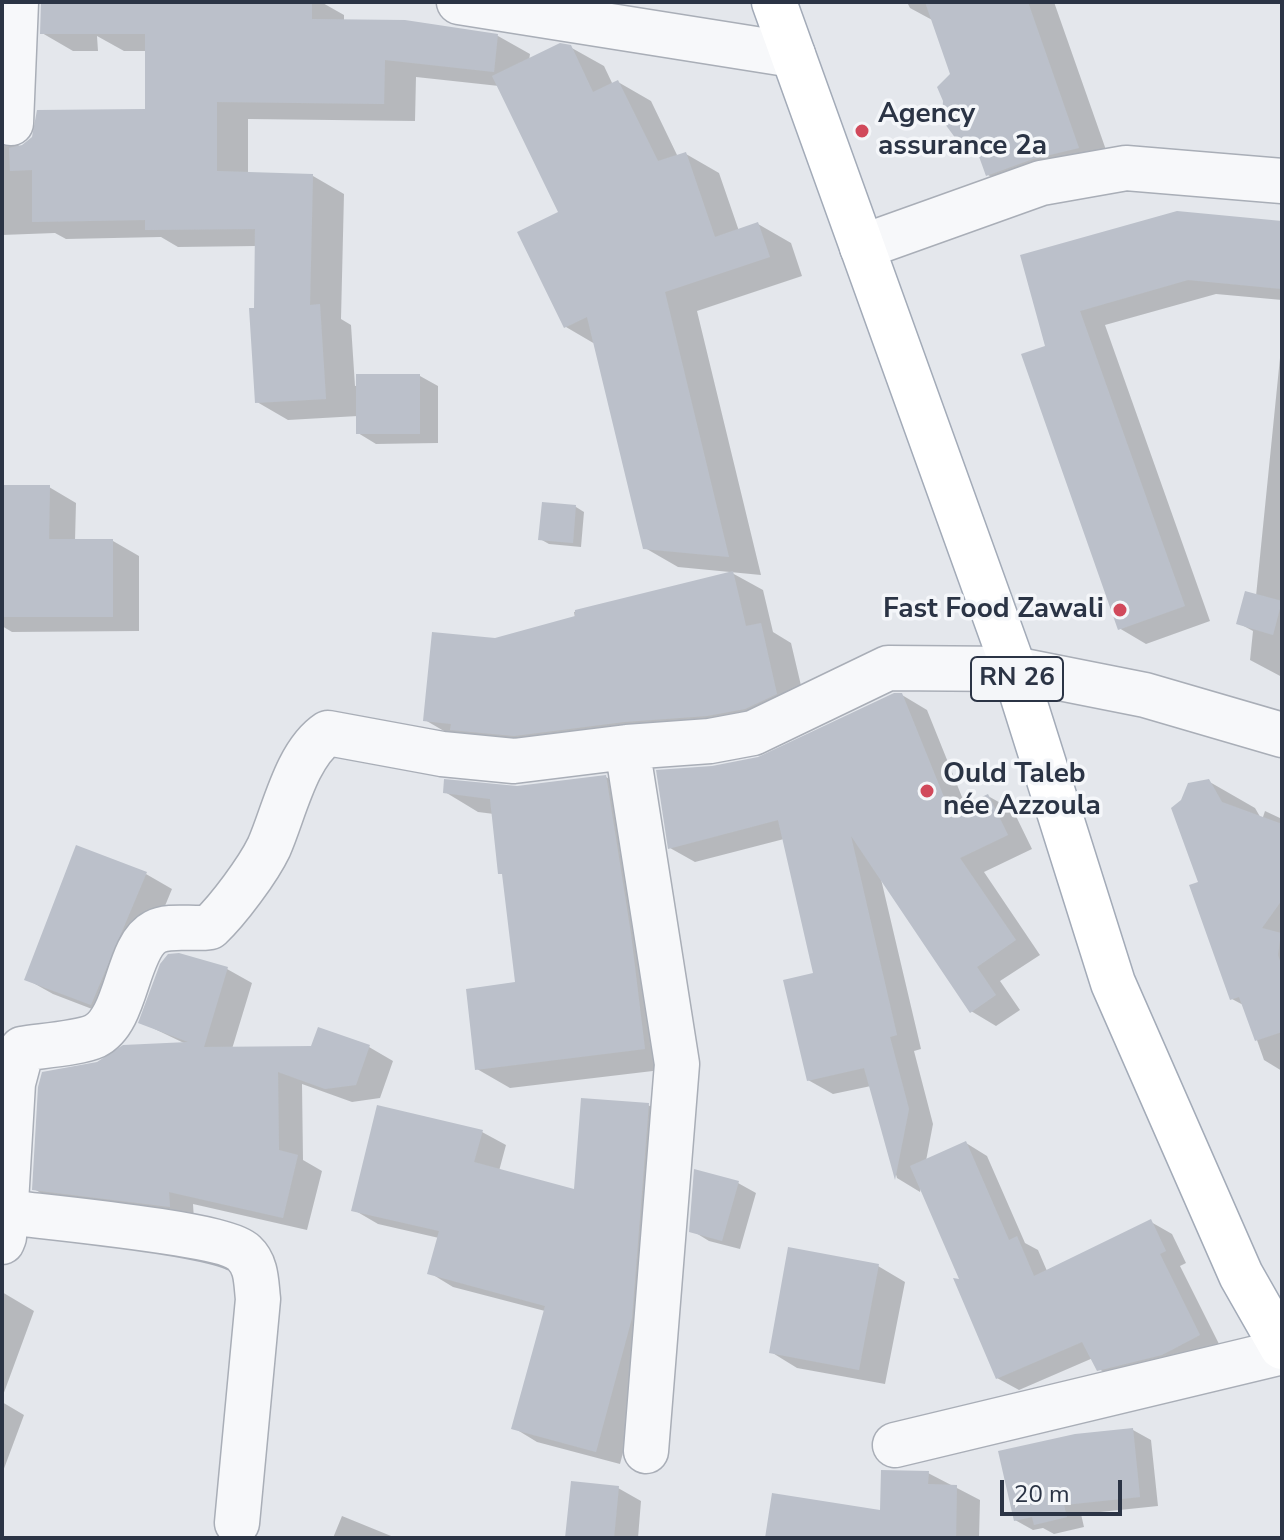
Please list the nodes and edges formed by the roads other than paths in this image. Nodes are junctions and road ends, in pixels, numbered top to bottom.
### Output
1 (16, 2) edge
2 (459, 2) edge
3 (774, 2) edge
4 (793, 55) junction
5 (11, 123) dead end
6 (1282, 181) edge
7 (862, 247) junction
8 (1014, 669) junction
9 (1282, 735) edge
10 (627, 747) junction
11 (4, 1227) edge
12 (1282, 1349) edge
13 (895, 1445) dead end
14 (646, 1451) dead end
15 (237, 1523) dead end

1 - 5 street
2 - 4 street
3 - 4 main road, RN 26
4 - 7 main road, RN 26
6 - 7 street
7 - 8 main road, RN 26
8 - 9 street
8 - 10 street
8 - 12 main road, RN 26
10 - 11 street
10 - 14 street
11 - 15 street
12 - 13 street

